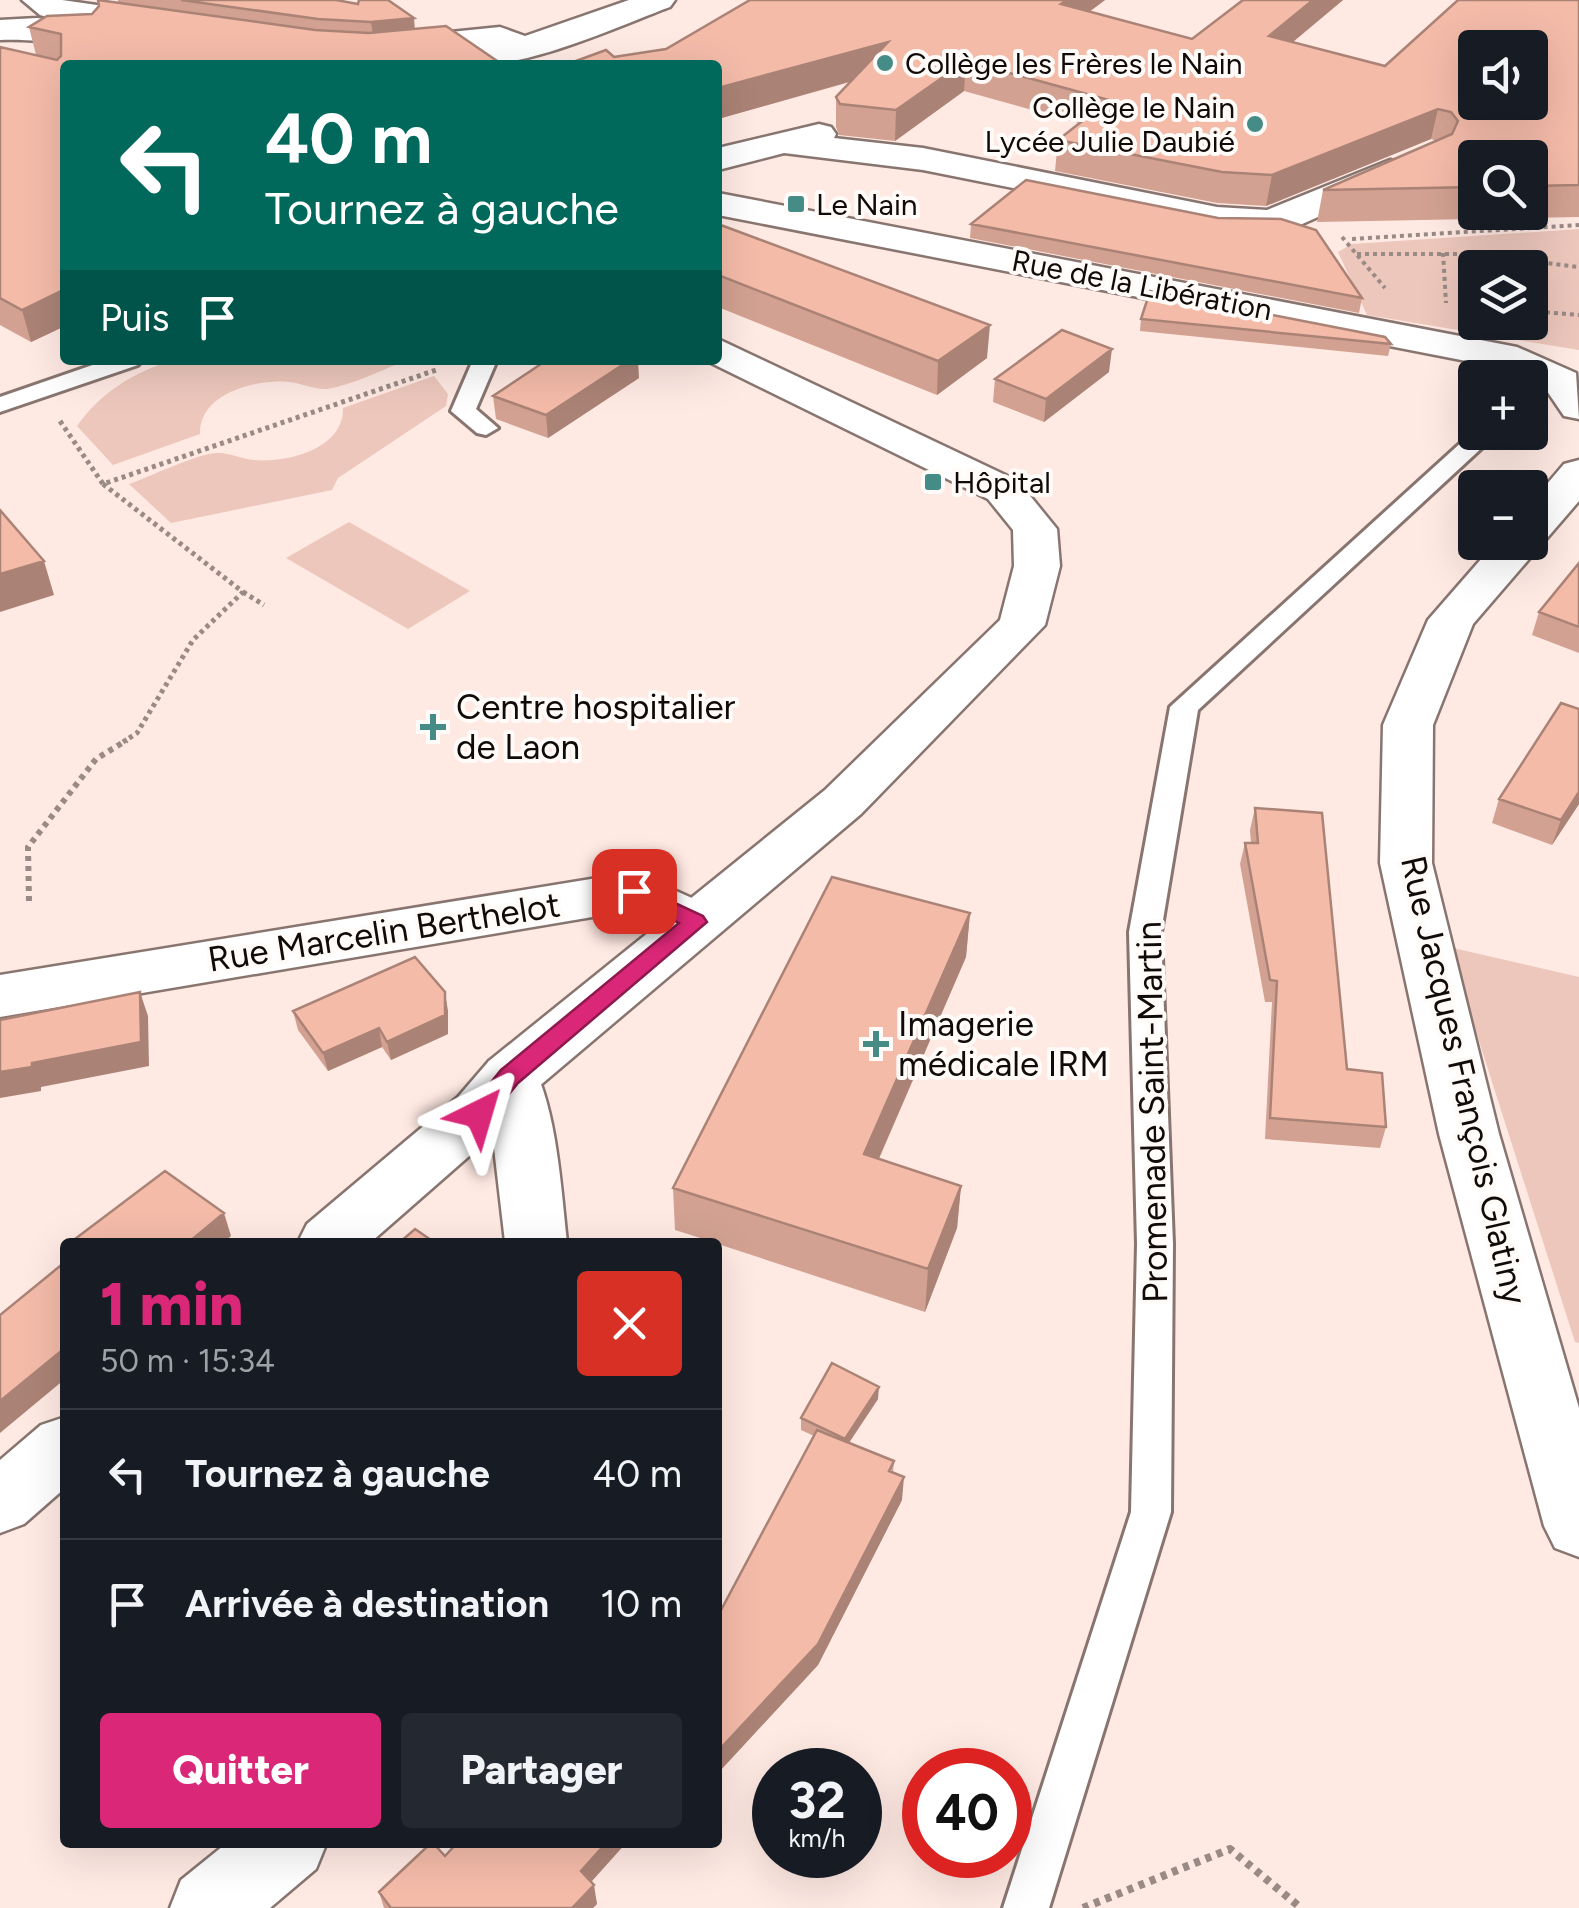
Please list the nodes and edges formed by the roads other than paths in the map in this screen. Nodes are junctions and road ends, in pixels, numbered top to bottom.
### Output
1 (38, 0) edge
2 (660, 0) edge
3 (0, 30) edge
4 (356, 48) edge
5 (524, 48) junction
6 (453, 60) edge
7 (1430, 154) edge
8 (722, 158) edge
9 (722, 205) edge
10 (722, 353) edge
11 (115, 365) edge
12 (483, 365) edge
13 (1560, 387) edge
14 (0, 405) edge
15 (486, 428) dead end
16 (1467, 450) edge
17 (1579, 472) edge
18 (1548, 511) edge
19 (1505, 560) edge
20 (696, 922) junction
21 (0, 996) edge
22 (510, 1077) junction
23 (335, 1238) edge
24 (535, 1238) edge
25 (60, 1450) edge
26 (0, 1502) edge
27 (1579, 1526) edge
28 (281, 1848) edge
29 (209, 1908) edge
30 (1026, 1908) edge

1 - 3 street
2 - 5 street
4 - 5 street
5 - 6 street
7 - 8 street
9 - 13 street, Rue de la Libération
10 - 20 street
11 - 14 lane
12 - 15 lane
16 - 30 lane, Promenade Saint-Martin
17 - 18 street
19 - 27 street, Rue Jacques François Glatiny
20 - 21 street, Rue Marcelin Berthelot
20 - 22 street
22 - 23 street
22 - 24 street
25 - 26 street
28 - 29 street

